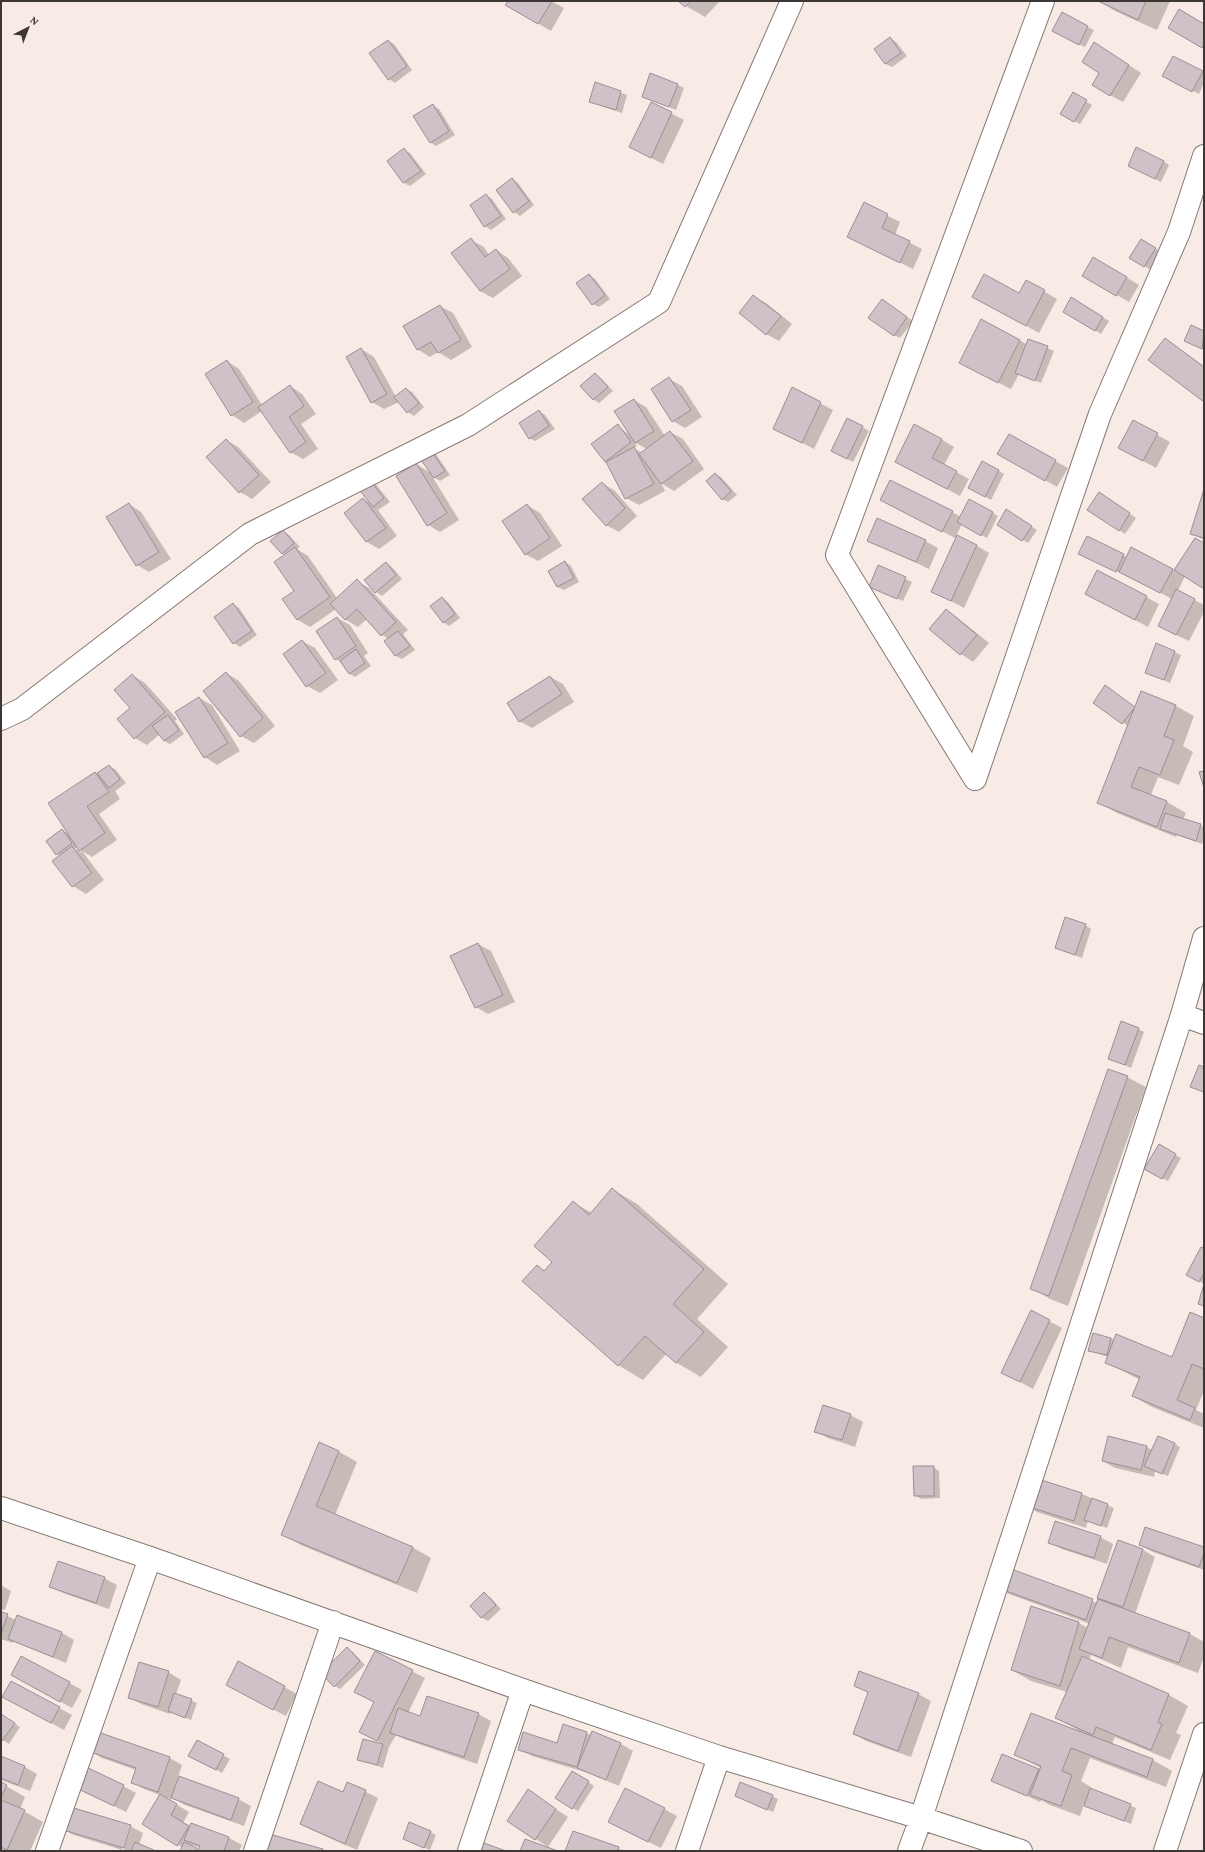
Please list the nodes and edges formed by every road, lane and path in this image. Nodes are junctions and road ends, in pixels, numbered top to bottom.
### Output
1 (792, 1) edge
2 (1043, 1) edge
3 (1204, 156) edge
4 (1, 719) edge
5 (1204, 938) edge
6 (1182, 1015) junction
7 (1204, 1023) edge
8 (1, 1508) edge
9 (150, 1558) junction
10 (333, 1622) junction
11 (522, 1690) junction
12 (1204, 1734) edge
13 (719, 1757) junction
14 (921, 1818) junction
15 (47, 1851) edge
16 (255, 1851) edge
17 (469, 1851) edge
18 (687, 1851) edge
19 (909, 1851) edge
20 (1021, 1851) edge
21 (1165, 1851) edge

1 - 4 street
2 - 3 street
5 - 6 street
6 - 7 street
6 - 14 street
8 - 9 street
9 - 10 street
9 - 15 street
10 - 11 street
10 - 16 street
11 - 13 street
11 - 17 street
12 - 21 street
13 - 14 street
13 - 18 street
14 - 19 street
14 - 20 street

